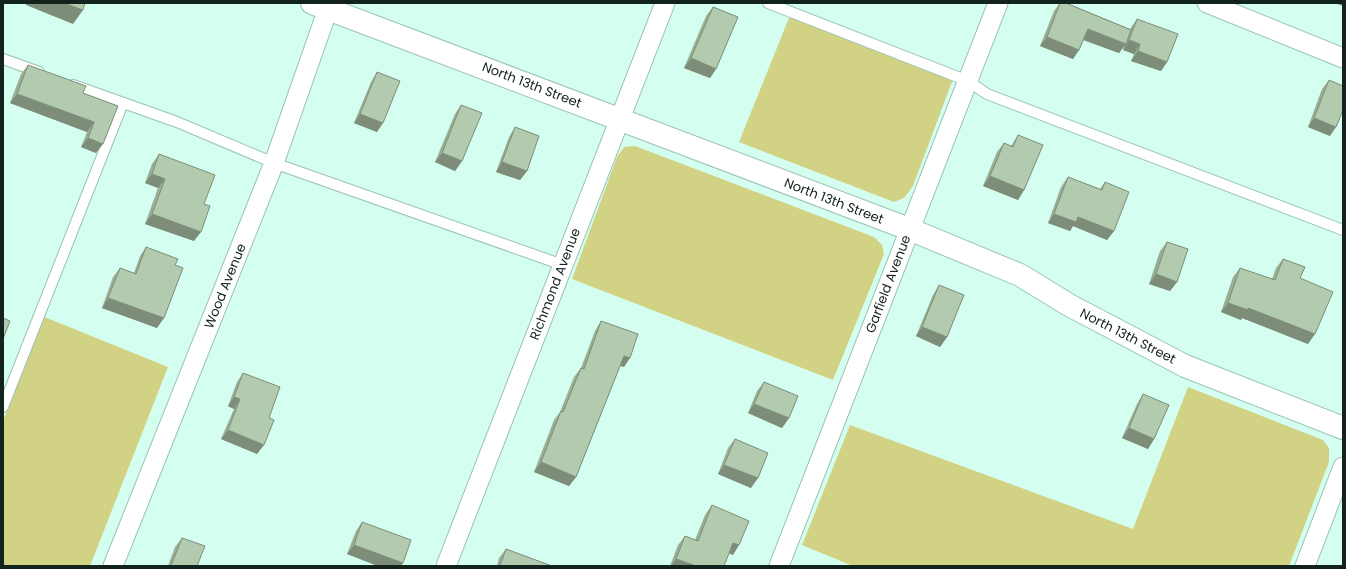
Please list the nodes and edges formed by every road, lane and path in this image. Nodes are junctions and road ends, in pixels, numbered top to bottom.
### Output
1 (665, 3) edge
2 (768, 3) edge
3 (998, 3) edge
4 (1207, 3) edge
5 (323, 5) edge
6 (1343, 58) edge
7 (3, 59) edge
8 (48, 76) edge
9 (63, 81) edge
10 (968, 81) junction
11 (123, 103) junction
12 (619, 118) junction
13 (274, 163) junction
14 (909, 229) junction
15 (1343, 230) edge
16 (563, 265) junction
17 (3, 407) edge
18 (1343, 428) edge
19 (1343, 467) edge
20 (113, 566) edge
21 (446, 566) edge
22 (779, 566) edge
23 (1305, 566) edge

1 - 12 street, Richmond Avenue
2 - 10 lane
3 - 10 street, Garfield Avenue
4 - 6 street
5 - 12 street, North 13th Street
5 - 13 street, Wood Avenue
7 - 8 lane
9 - 11 lane
10 - 14 street, Garfield Avenue
10 - 15 lane
11 - 13 lane
11 - 17 lane
12 - 14 street, North 13th Street
12 - 16 street, Richmond Avenue
13 - 16 lane
13 - 20 street, Wood Avenue
14 - 18 street, North 13th Street
14 - 22 street, Garfield Avenue
16 - 21 street, Richmond Avenue
19 - 23 street

